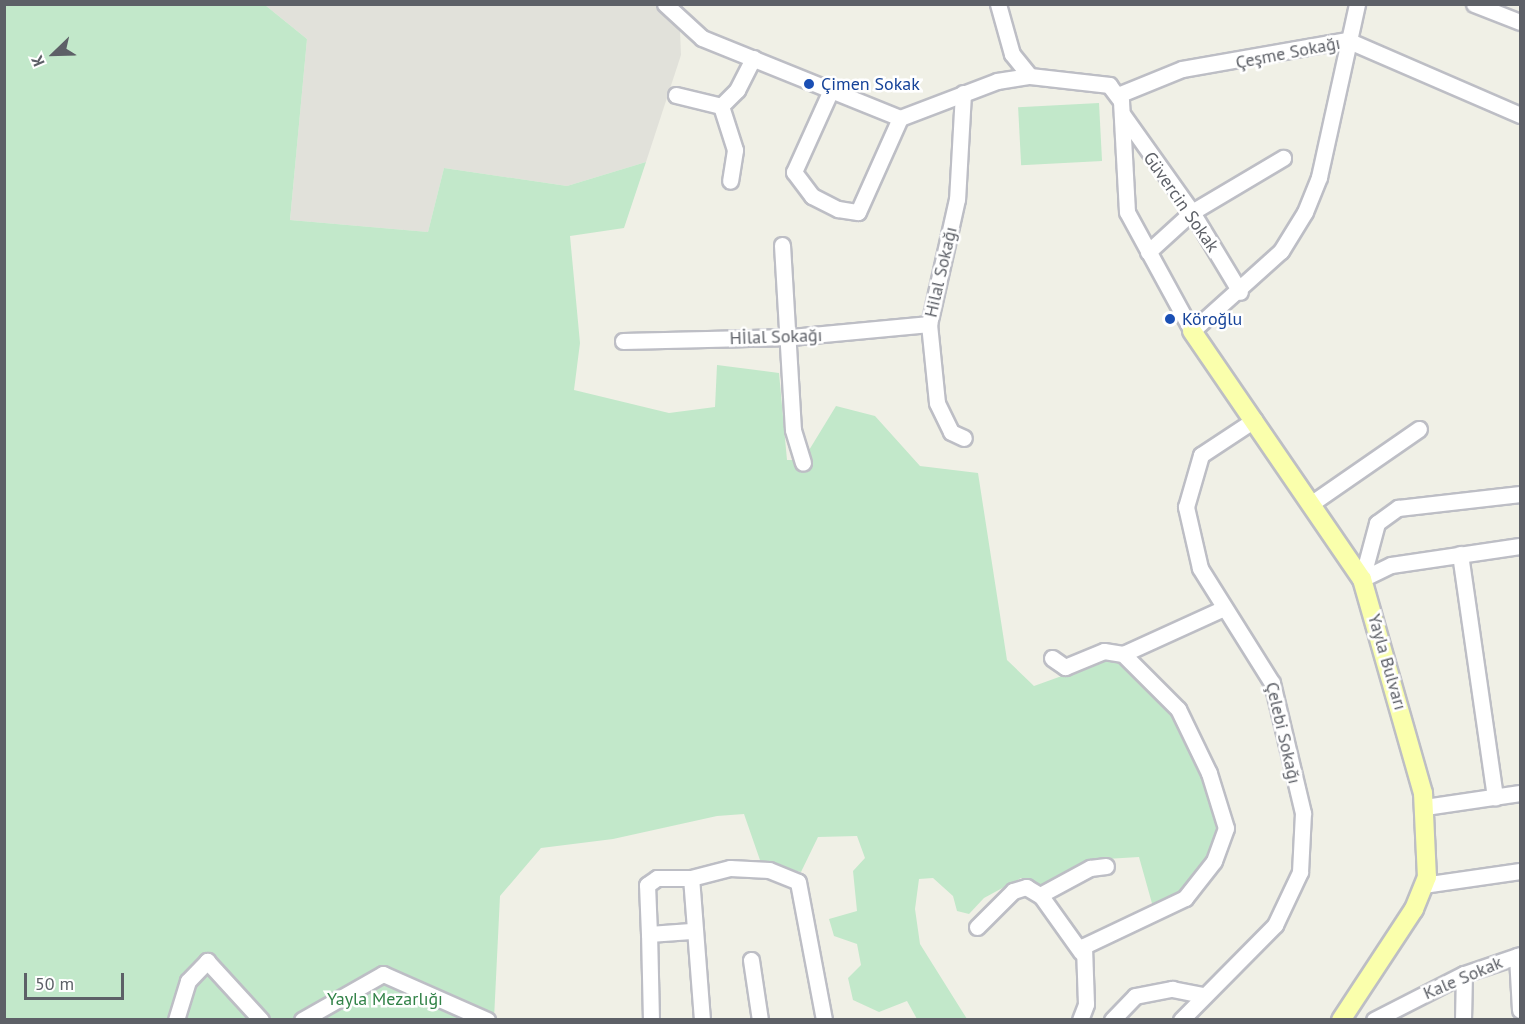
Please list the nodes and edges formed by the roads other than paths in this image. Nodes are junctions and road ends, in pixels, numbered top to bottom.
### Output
1 (665, 4) edge
2 (998, 4) edge
3 (1357, 4) edge
4 (1474, 4) edge
5 (1521, 22) edge
6 (1347, 40) junction
7 (753, 58) junction
8 (1030, 76) junction
9 (831, 90) junction
10 (963, 93) junction
11 (676, 95) dead end
12 (1118, 95) junction
13 (721, 106) junction
14 (1121, 113) junction
15 (1521, 115) edge
16 (900, 118) junction
17 (1283, 158) dead end
18 (730, 181) dead end
19 (1192, 212) junction
20 (782, 245) dead end
21 (1148, 252) junction
22 (1240, 292) junction
23 (929, 324) junction
24 (1192, 331) junction
25 (791, 337) junction
26 (623, 341) dead end
27 (1254, 420) junction
28 (1419, 429) dead end
29 (964, 438) dead end
30 (803, 463) dead end
31 (1521, 494) edge
32 (1312, 503) junction
33 (1521, 546) edge
34 (1460, 554) junction
35 (1362, 579) junction
36 (1224, 608) junction
37 (1123, 654) junction
38 (1052, 658) dead end
39 (1521, 793) edge
40 (1495, 797) junction
41 (1425, 807) junction
42 (1106, 866) dead end
43 (1521, 871) edge
44 (690, 878) junction
45 (1424, 885) junction
46 (1040, 895) junction
47 (976, 927) dead end
48 (691, 931) junction
49 (649, 934) junction
50 (1081, 952) junction
51 (1519, 955) edge
52 (751, 960) dead end
53 (1464, 974) junction
54 (1204, 995) junction
55 (1521, 1010) edge
56 (1394, 1014) edge
57 (176, 1020) edge
58 (261, 1020) edge
59 (302, 1020) edge
60 (487, 1020) edge
61 (651, 1020) edge
62 (702, 1020) edge
63 (760, 1020) edge
64 (824, 1020) edge
65 (1080, 1020) edge
66 (1112, 1020) edge
67 (1181, 1020) edge
68 (1341, 1020) edge
69 (1374, 1020) edge
70 (1463, 1020) edge

1 - 7 street
2 - 8 street
3 - 6 street
4 - 5 street
6 - 12 street, Çeşme Sokağı
6 - 15 street, Çeşme Sokağı
6 - 22 street
7 - 9 street
7 - 13 street
8 - 10 street
8 - 12 street
9 - 16 street
9 - 16 street
10 - 16 street
10 - 23 street, Hilal Sokağı
11 - 13 street
12 - 14 street
13 - 18 street
14 - 19 street, Güvercin Sokak
14 - 21 street
17 - 19 street
19 - 21 street
19 - 22 street, Güvercin Sokak
20 - 25 street
21 - 24 street
22 - 24 street
23 - 25 street, Hİlal Sokağı
23 - 29 street, Hilal Sokağı
24 - 27 main road, Yayla Bulvarı
25 - 26 street, Hİlal Sokağı
25 - 30 street
27 - 32 main road, Yayla Bulvarı
27 - 36 street, Çelebi Sokağı
28 - 32 street
31 - 35 street
32 - 35 main road, Yayla Bulvarı
33 - 34 street
34 - 35 street
34 - 40 street
35 - 41 main road, Yayla Bulvarı
36 - 37 street
36 - 54 street, Çelebi Sokağı
37 - 38 street
37 - 50 street
39 - 40 street
40 - 41 street
41 - 45 main road, Yayla Bulvarı
42 - 46 street
43 - 45 street
44 - 48 street
44 - 49 street
44 - 64 street
45 - 68 main road, Yayla Bulvarı
46 - 47 street
46 - 50 street
48 - 49 street
48 - 62 street
49 - 61 street
50 - 65 street
51 - 53 street, Kale Sokak
51 - 55 street
52 - 63 street
53 - 56 street, Kale Sokak
53 - 70 street
54 - 66 street
54 - 67 street, Çelebi Sokağı
56 - 69 street, Kale Sokak
57 - 58 street
59 - 60 street

